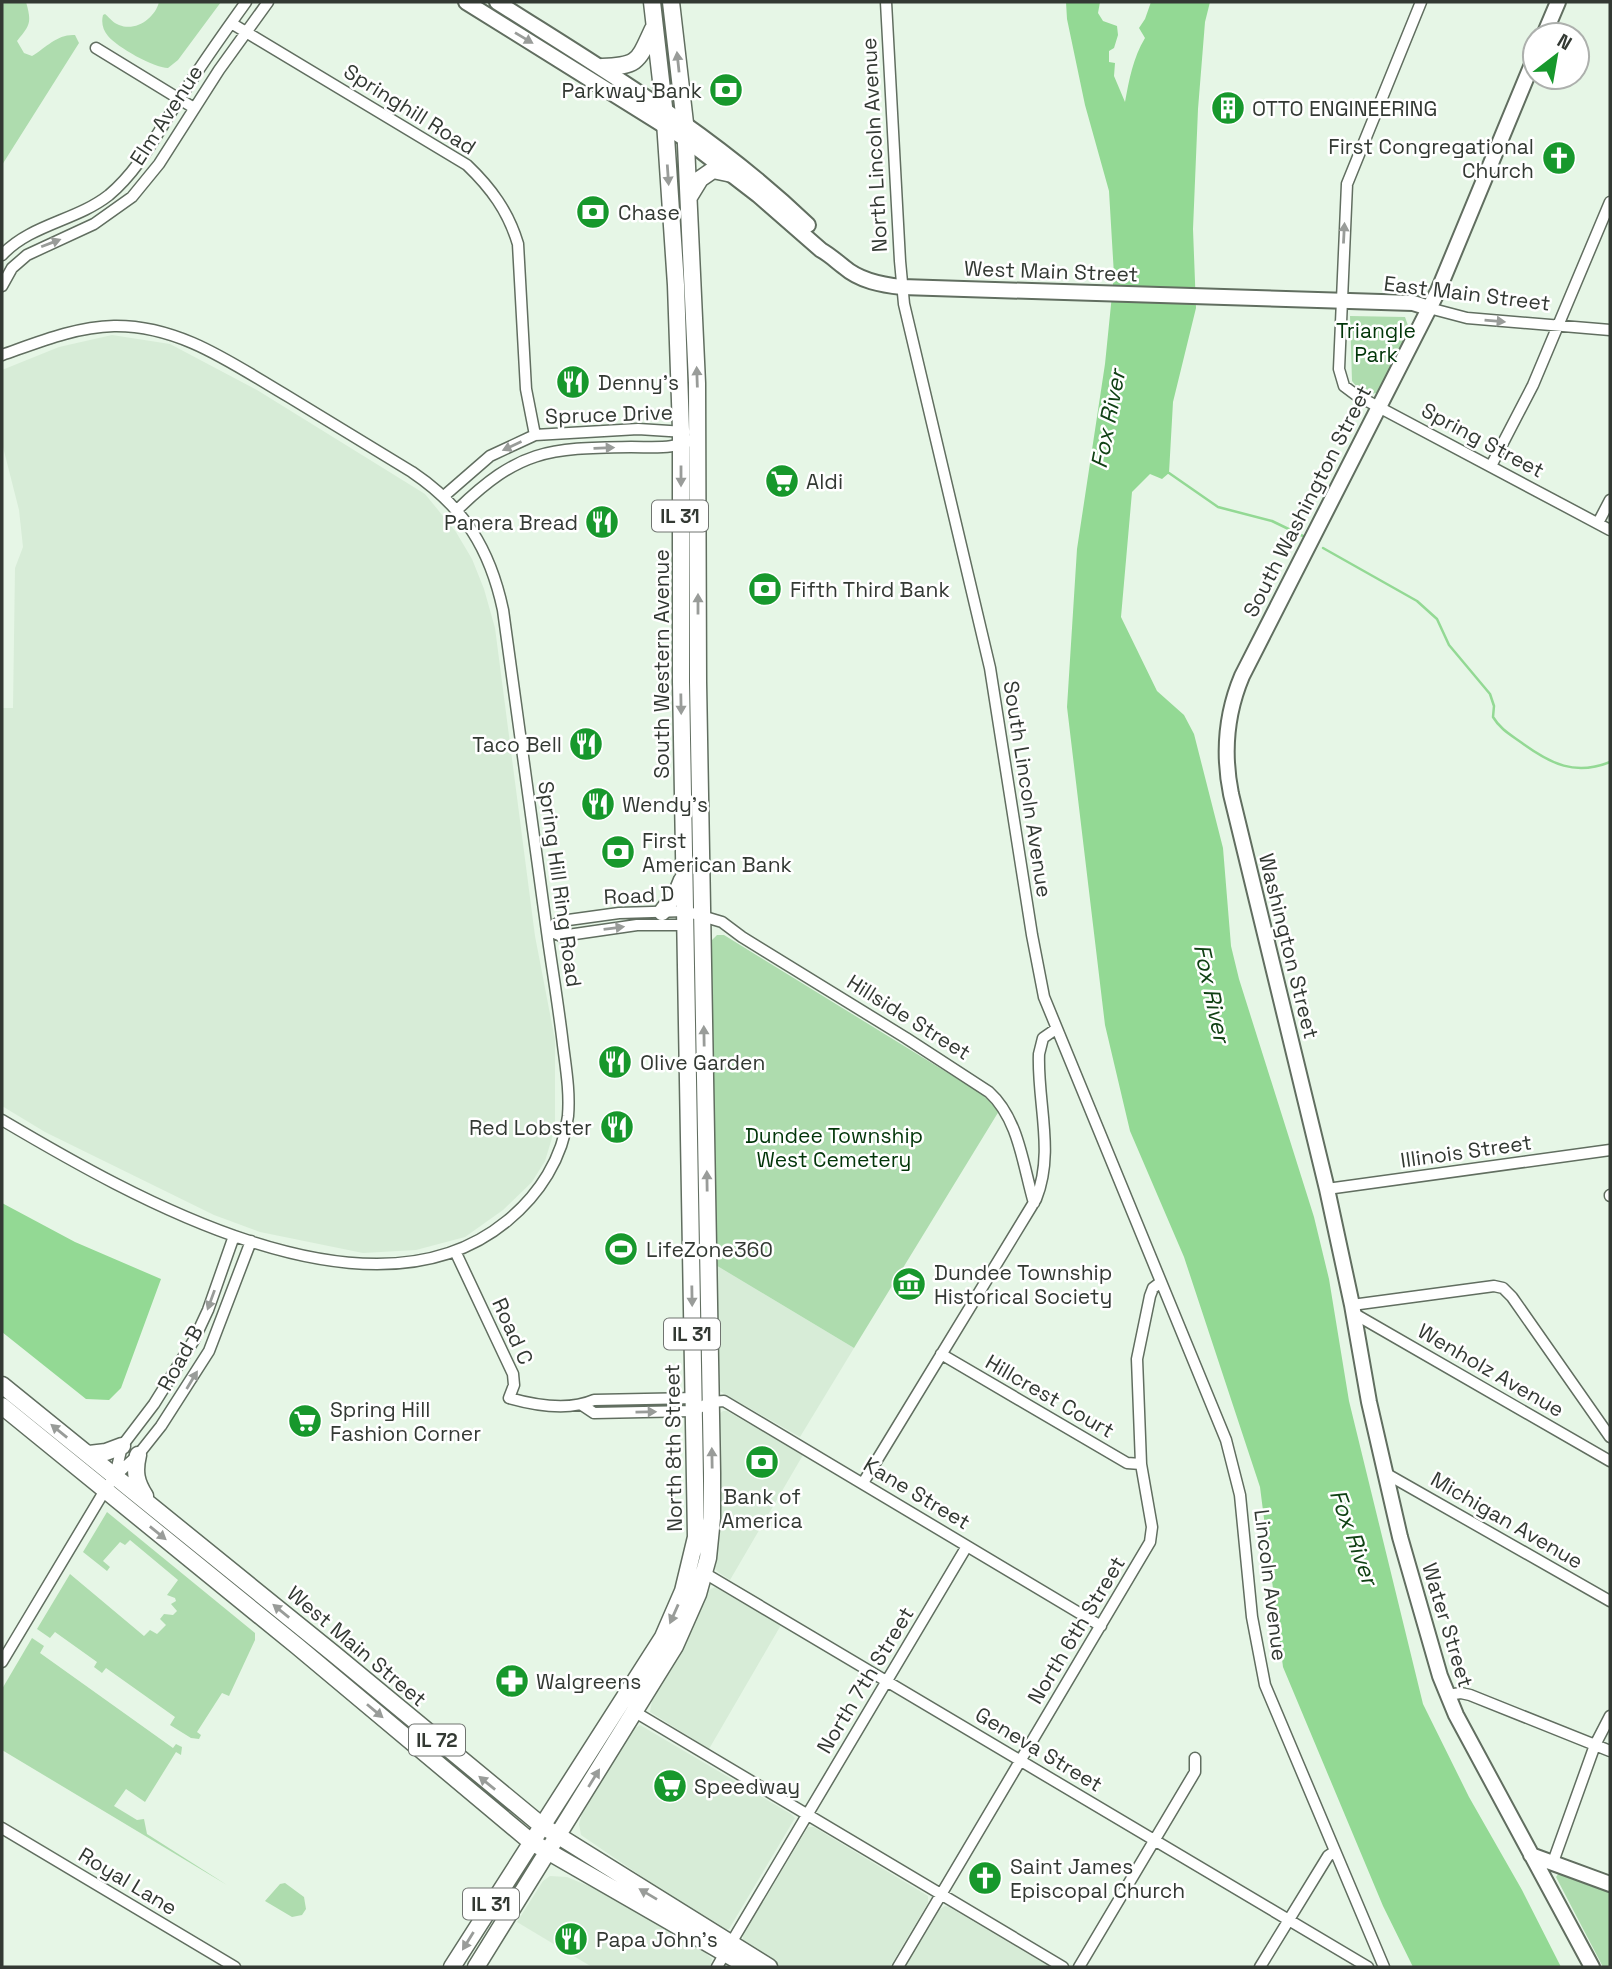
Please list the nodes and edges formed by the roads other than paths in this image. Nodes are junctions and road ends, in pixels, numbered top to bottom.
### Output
1 (246, 2) edge
2 (268, 2) edge
3 (466, 2) edge
4 (497, 2) edge
5 (652, 2) edge
6 (671, 2) edge
7 (886, 2) edge
8 (1421, 2) edge
9 (1558, 2) edge
10 (1550, 21) edge
11 (231, 23) junction
12 (654, 26) junction
13 (246, 32) junction
14 (96, 48) dead end
15 (602, 67) junction
16 (1521, 91) edge
17 (179, 99) junction
18 (664, 107) junction
19 (194, 108) junction
20 (665, 125) junction
21 (685, 130) junction
22 (732, 174) junction
23 (690, 197) junction
24 (1610, 202) edge
25 (73, 216) junction
26 (79, 232) junction
27 (2, 255) edge
28 (832, 256) junction
29 (2, 286) edge
30 (902, 287) junction
31 (1276, 299) joint
32 (1340, 301) junction
33 (1429, 307) junction
34 (1558, 326) junction
35 (1610, 330) edge
36 (2, 354) edge
37 (1379, 407) junction
38 (681, 430) junction
39 (535, 435) junction
40 (698, 437) junction
41 (681, 447) junction
42 (1491, 466) junction
43 (444, 496) junction
44 (1610, 500) edge
45 (457, 510) junction
46 (1598, 523) junction
47 (1610, 530) edge
48 (1261, 638) joint
49 (684, 874) junction
50 (662, 912) junction
51 (702, 918) junction
52 (685, 919) junction
53 (547, 930) junction
54 (1056, 1029) junction
55 (2, 1120) edge
56 (1610, 1150) edge
57 (1327, 1189) junction
58 (1034, 1203) junction
59 (690, 1221) junction
60 (707, 1221) junction
61 (234, 1236) junction
62 (251, 1241) junction
63 (455, 1251) junction
64 (1343, 1265) joint
65 (1161, 1282) junction
66 (1352, 1309) junction
67 (941, 1354) junction
68 (2, 1385) edge
69 (711, 1402) junction
70 (692, 1404) junction
71 (2, 1406) edge
72 (1610, 1437) edge
73 (122, 1446) junction
74 (89, 1454) junction
75 (138, 1455) junction
76 (1610, 1461) edge
77 (1141, 1464) junction
78 (1385, 1473) junction
79 (115, 1476) junction
80 (863, 1483) junction
81 (104, 1490) junction
82 (150, 1504) junction
83 (967, 1546) junction
84 (698, 1569) junction
85 (1610, 1601) edge
86 (1101, 1626) junction
87 (2, 1662) edge
88 (886, 1681) junction
89 (1447, 1695) junction
90 (635, 1712) junction
91 (1610, 1716) edge
92 (1595, 1745) junction
93 (1610, 1751) edge
94 (1195, 1758) dead end
95 (1020, 1760) junction
96 (807, 1815) junction
97 (541, 1825) junction
98 (2, 1828) edge
99 (558, 1836) junction
100 (1154, 1840) junction
101 (530, 1842) junction
102 (548, 1852) junction
103 (1334, 1852) junction
104 (1531, 1855) junction
105 (1553, 1863) junction
106 (1610, 1884) edge
107 (940, 1895) junction
108 (1289, 1920) junction
109 (724, 1955) edge
110 (235, 1967) edge
111 (452, 1967) edge
112 (476, 1967) edge
113 (749, 1967) edge
114 (769, 1967) edge
115 (898, 1967) edge
116 (1063, 1967) edge
117 (1079, 1967) edge
118 (1260, 1967) edge
119 (1368, 1967) edge
120 (1384, 1967) edge
121 (1592, 1967) edge

1 - 11 street, Elm Avenue
2 - 13 street, Elm Avenue
3 -> 20 street, West Main Street
4 - 15 street, West Main Street
5 - 12 main road, IL 31
21 -> 6 main road, South Western Avenue
7 - 30 street, North Lincoln Avenue
32 -> 8 street
9 - 10 street
11 - 13 street, Springhill Road
11 - 17 street, Elm Avenue
12 - 15 main road
12 - 18 main road, IL 31
13 - 19 street, Elm Avenue
13 - 39 street, Springhill Road
14 - 17 street
15 - 18 street, West Main Street
16 - 33 street, South Washington Street
17 - 19 street
17 - 25 street, Elm Avenue
18 - 20 main road, South Western Avenue / IL 31
18 - 21 street, West Main Street
19 - 26 street, Elm Avenue
20 - 21 street, West Main Street
20 -> 38 main road, South Western Avenue / IL 31
21 - 22 street, West Main Street
21 - 23 main road, South Western Avenue
21 - 28 street, West Main Street
22 - 23 main road
22 - 28 street, West Main Street
40 -> 23 main road, South Western Avenue
24 - 34 street
25 - 26 street
25 - 27 street, Elm Avenue
29 -> 26 street, Elm Avenue
28 - 30 street, West Main Street
30 - 31 street, West Main Street
30 - 54 street, South Lincoln Avenue
31 - 32 street, East Main Street
32 - 33 street, East Main Street
32 - 37 street, Spring Street
33 -> 34 street, East Main Street
33 - 37 street, South Washington Street
34 - 35 street, East Main Street
34 - 42 street
36 - 43 street, Spring Hill Ring Road
37 - 42 street, Spring Street
37 - 48 street, South Washington Street
38 - 39 street, Spruce Drive
38 - 40 street, Spruce Drive
38 - 41 main road, South Western Avenue / IL 31
39 -> 43 street, Spruce Drive
40 - 41 street, Spruce Drive
51 -> 40 main road, South Western Avenue
45 -> 41 street, Spruce Drive
41 -> 49 main road, South Western Avenue / IL 31
42 - 46 street, Spring Street
43 - 45 street, Spring Hill Ring Road
44 - 46 street
45 - 53 street, Spring Hill Ring Road
46 - 47 street, Spring Street
48 - 57 street, Washington Street
49 - 50 main road
49 - 52 main road, South Western Avenue / IL 31
50 - 52 street, Road D
50 - 53 street, Road D
51 - 52 street, Road D
51 - 58 street, Hillside Street
60 -> 51 main road, North 8th Street
53 -> 52 street, Road D
52 - 59 main road, North 8th Street / IL 31
53 - 63 street, Spring Hill Ring Road
54 - 58 street
54 - 65 street, South Lincoln Avenue
55 - 61 street, Spring Hill Ring Road
56 - 57 street, Illinois Street
57 - 64 street, Washington Street
58 - 67 street
59 - 60 main road
59 -> 70 main road, North 8th Street / IL 31
60 - 69 main road, North 8th Street
61 - 62 street, Spring Hill Ring Road
61 -> 73 street, Road B
62 - 63 street, Spring Hill Ring Road
75 -> 62 street, Road B
63 - 70 street, Road C
64 - 66 street, Water Street
65 - 77 street, North 6th Street
65 - 103 street, Lincoln Avenue
66 - 72 street
66 - 76 street, Wenholz Avenue
66 - 78 street, Water Street
67 - 77 street, Hillcrest Court
67 - 80 street
74 -> 68 main road, West Main Street / IL 72
69 - 70 street, Road C
69 - 80 street, Kane Street
84 -> 69 main road, North 8th Street
70 - 84 main road, North 8th Street / IL 31
71 - 81 main road, West Main Street / IL 72
73 - 74 main road
73 - 79 street, Road B
74 - 79 main road, West Main Street / IL 72
75 - 79 street, Road B
75 - 82 main road
77 - 86 street, North 6th Street
78 - 85 street, Michigan Avenue
78 - 89 street, Water Street
79 - 81 street, Road B
79 - 82 main road, West Main Street / IL 72
80 - 83 street, Kane Street
81 - 87 street, Road B
81 -> 101 main road, West Main Street / IL 72
97 -> 82 main road, West Main Street / IL 72
83 - 86 street, Kane Street
83 - 88 street, North 7th Street
84 - 88 street, Geneva Street
84 - 90 main road, North 8th Street
84 -> 97 main road, North 8th Street / IL 31
86 - 95 street, North 6th Street
88 - 95 street, Geneva Street
88 - 96 street, North 7th Street
89 - 92 street
89 - 104 street, Water Street
90 - 96 street
99 -> 90 main road, North 8th Street
91 - 92 street
92 - 93 street
92 - 105 street
94 - 100 street
95 - 100 street, Geneva Street
95 - 107 street, North 6th Street
96 - 107 street
96 - 109 street, North 7th Street
97 - 99 main road, West Main Street / IL 72
97 - 101 main road, North 8th Street / IL 31
98 - 110 street, Royal Lane
99 - 102 main road, North 8th Street
109 -> 99 main road, West Main Street / IL 72
100 - 108 street, Geneva Street
100 - 117 street
101 - 102 main road, West Main Street / IL 72
101 -> 111 main road, IL 31
102 - 109 main road, West Main Street / IL 72
102 - 112 main road, North 8th Street
103 - 108 street
103 - 120 street, Lincoln Avenue
104 - 105 street
104 - 121 street, Water Street
105 - 106 street
107 - 115 street, North 6th Street
107 - 116 street
108 - 118 street
108 - 119 street, Geneva Street
109 - 113 main road, West Main Street / IL 72
109 - 114 main road, West Main Street / IL 72

